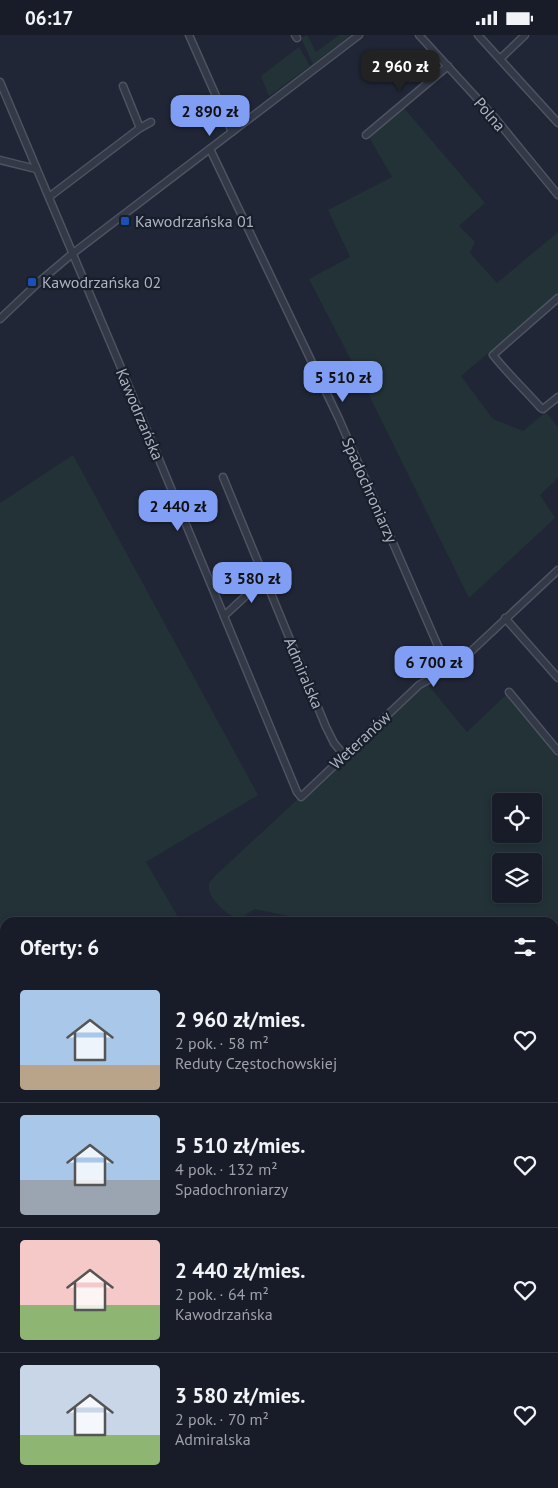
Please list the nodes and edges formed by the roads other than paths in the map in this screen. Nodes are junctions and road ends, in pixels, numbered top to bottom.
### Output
1 (189, 35) edge
2 (359, 35) edge
3 (419, 35) edge
4 (478, 35) edge
5 (525, 35) edge
6 (500, 59) junction
7 (448, 66) junction
8 (0, 83) edge
9 (123, 86) dead end
10 (151, 122) dead end
11 (558, 123) edge
12 (140, 128) junction
13 (232, 132) junction
14 (366, 135) dead end
15 (210, 149) junction
16 (0, 160) edge
17 (36, 169) junction
18 (558, 195) edge
19 (49, 197) junction
20 (72, 254) junction
21 (558, 298) edge
22 (0, 319) edge
23 (558, 397) edge
24 (223, 477) dead end
25 (558, 571) edge
26 (265, 578) junction
27 (224, 616) junction
28 (505, 618) junction
29 (448, 669) junction
30 (558, 679) edge
31 (509, 692) dead end
32 (558, 751) edge
33 (344, 755) junction
34 (301, 797) joint

1 - 13 street
2 - 13 street
3 - 7 street, Polna
4 - 6 street
5 - 6 street
6 - 11 street
7 - 14 street
7 - 18 street, Polna
8 - 17 street, Kawodrzańska
9 - 12 street
10 - 12 street
12 - 19 street
13 - 15 street
15 - 20 street
15 - 29 street, Spadochroniarzy
16 - 17 street
17 - 19 street, Kawodrzańska
19 - 20 street, Kawodrzańska
20 - 22 street
20 - 27 street, Kawodrzańska
21 - 23 street
24 - 26 street, Admiralska
25 - 28 street, Weteranów
26 - 27 street
26 - 33 street, Admiralska
27 - 34 street, Kawodrzańska
28 - 29 street, Weteranów
28 - 30 street
29 - 33 street, Weteranów
31 - 32 street
33 - 34 street, Weteranów

